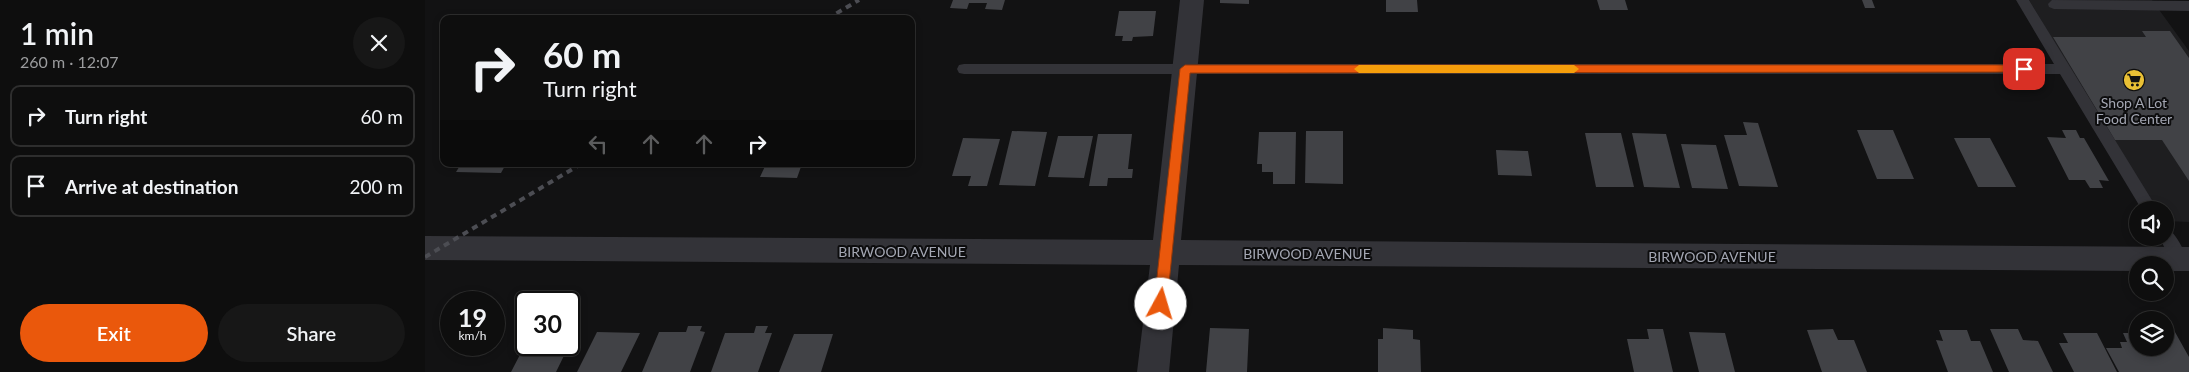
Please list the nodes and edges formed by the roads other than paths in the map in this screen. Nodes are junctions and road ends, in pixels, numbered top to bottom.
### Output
1 (1192, 0) edge
2 (2022, 0) edge
3 (2054, 4) dead end
4 (2189, 6) edge
5 (964, 69) dead end
6 (1185, 69) junction
7 (2064, 69) junction
8 (2145, 201) edge
9 (2174, 245) edge
10 (425, 248) edge
11 (1166, 252) junction
12 (2185, 259) edge
13 (1153, 372) edge

1 - 6 street
2 - 7 lane
3 - 4 lane
5 - 6 lane
6 - 7 lane
6 - 11 street
7 - 8 lane
9 - 12 lane
10 - 11 street, BIRWOOD AVENUE
11 - 12 street, BIRWOOD AVENUE
11 - 13 street

